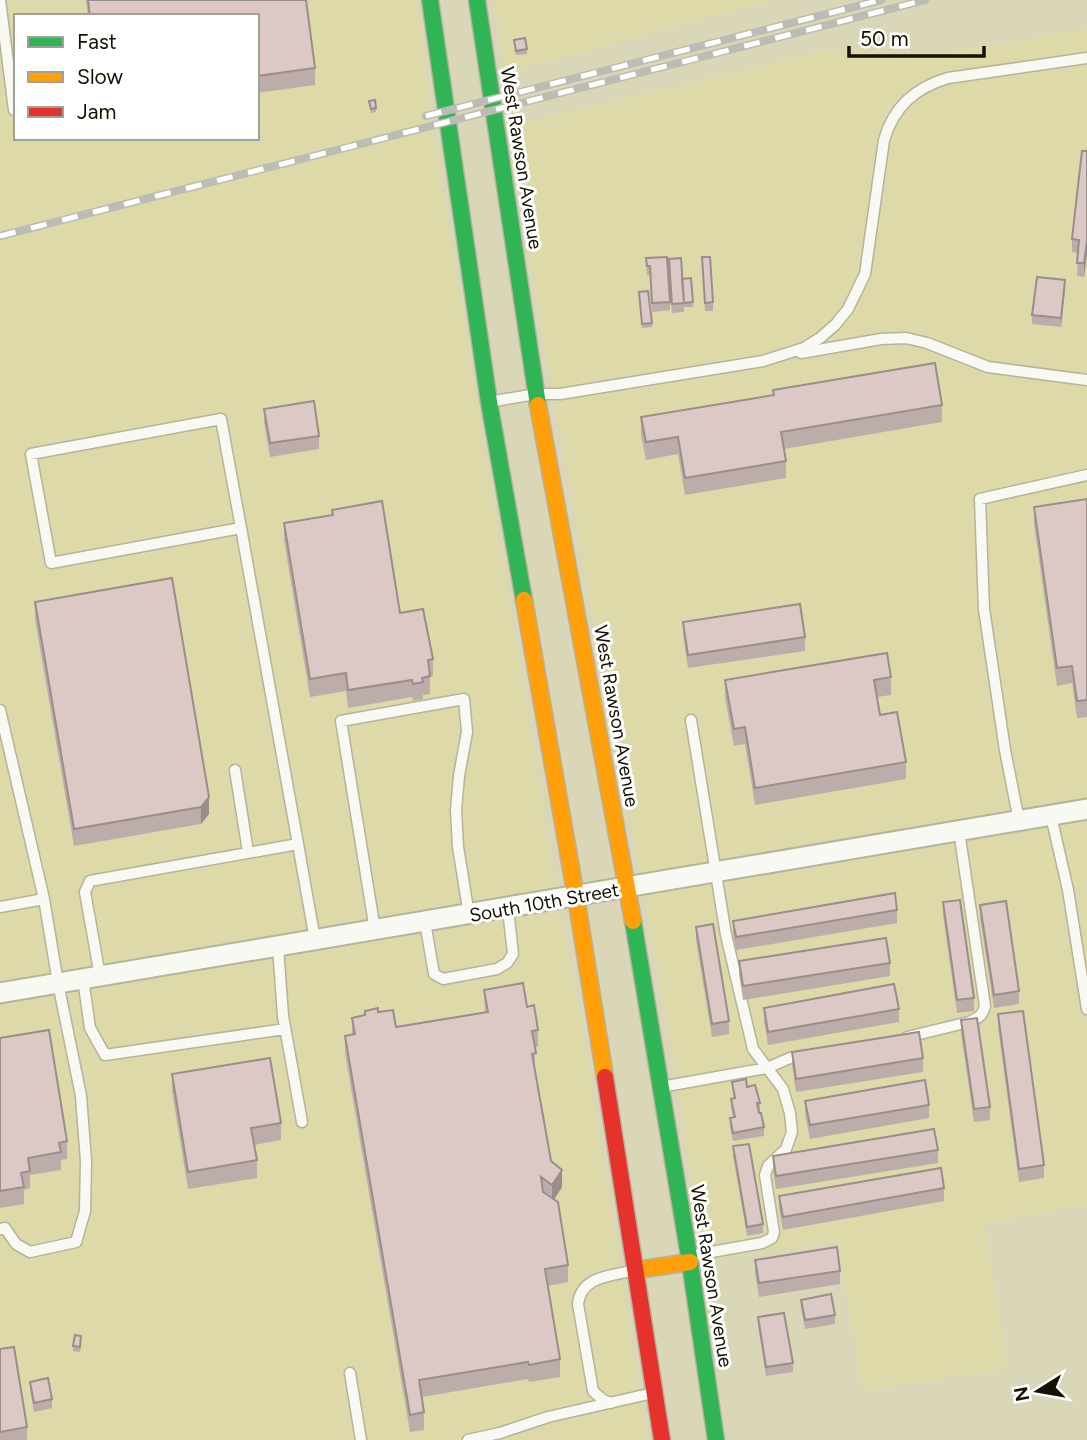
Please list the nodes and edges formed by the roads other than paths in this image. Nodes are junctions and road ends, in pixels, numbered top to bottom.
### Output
1 (0, 0) edge
2 (430, 0) edge
3 (477, 0) edge
4 (1087, 58) edge
5 (14, 110) dead end
6 (786, 355) junction
7 (1087, 380) edge
8 (536, 394) junction
9 (489, 402) junction
10 (1087, 475) edge
11 (241, 528) junction
12 (0, 710) edge
13 (691, 720) dead end
14 (234, 770) dead end
15 (1087, 810) edge
16 (1051, 816) junction
17 (1019, 821) junction
18 (959, 831) junction
19 (298, 844) junction
20 (248, 852) junction
21 (717, 872) junction
22 (627, 888) junction
23 (576, 897) junction
24 (44, 899) junction
25 (0, 907) edge
26 (509, 909) junction
27 (469, 915) junction
28 (425, 922) junction
29 (376, 931) junction
30 (315, 941) junction
31 (278, 947) junction
32 (92, 978) junction
33 (58, 984) junction
34 (0, 993) edge
35 (1087, 1009) edge
36 (285, 1028) junction
37 (893, 1040) edge
38 (816, 1054) edge
39 (767, 1069) junction
40 (660, 1087) junction
41 (302, 1122) dead end
42 (0, 1229) edge
43 (689, 1259) junction
44 (637, 1270) junction
45 (350, 1373) dead end
46 (656, 1393) junction
47 (612, 1404) junction
48 (361, 1440) edge
49 (468, 1440) edge
50 (663, 1440) edge
51 (716, 1440) edge

1 - 5 lane
2 - 9 main road
3 - 8 main road, West Rawson Avenue
4 - 6 lane
6 - 7 lane
6 - 8 lane
8 - 9 lane
8 - 22 main road, West Rawson Avenue
9 - 23 main road
10 - 17 lane
11 - 11 lane
11 - 19 lane
12 - 24 lane
13 - 21 lane
14 - 20 lane
15 - 16 street, South 10th Street
16 - 17 street, South 10th Street
16 - 35 lane
17 - 18 street, South 10th Street
18 - 21 street, South 10th Street
18 - 37 lane
19 - 20 lane
19 - 30 lane
20 - 32 lane
21 - 22 street, South 10th Street
21 - 39 lane
22 - 23 street, South 10th Street
22 - 40 main road, West Rawson Avenue
23 - 26 street, South 10th Street
23 - 44 main road
24 - 25 lane
24 - 33 lane
26 - 27 street, South 10th Street
26 - 28 lane
27 - 28 street, South 10th Street
27 - 29 lane
28 - 29 street, South 10th Street
29 - 30 street, South 10th Street
30 - 31 street, South 10th Street
31 - 32 street, South 10th Street
31 - 36 lane
32 - 33 street, South 10th Street
32 - 36 lane
33 - 34 street, South 10th Street
33 - 42 lane
36 - 41 lane
38 - 39 lane
39 - 40 lane
39 - 43 lane
40 - 43 main road, West Rawson Avenue
43 - 44 main road
43 - 51 main road, West Rawson Avenue
44 - 46 main road
44 - 47 lane
45 - 48 lane
46 - 47 lane
46 - 50 main road
47 - 49 lane

